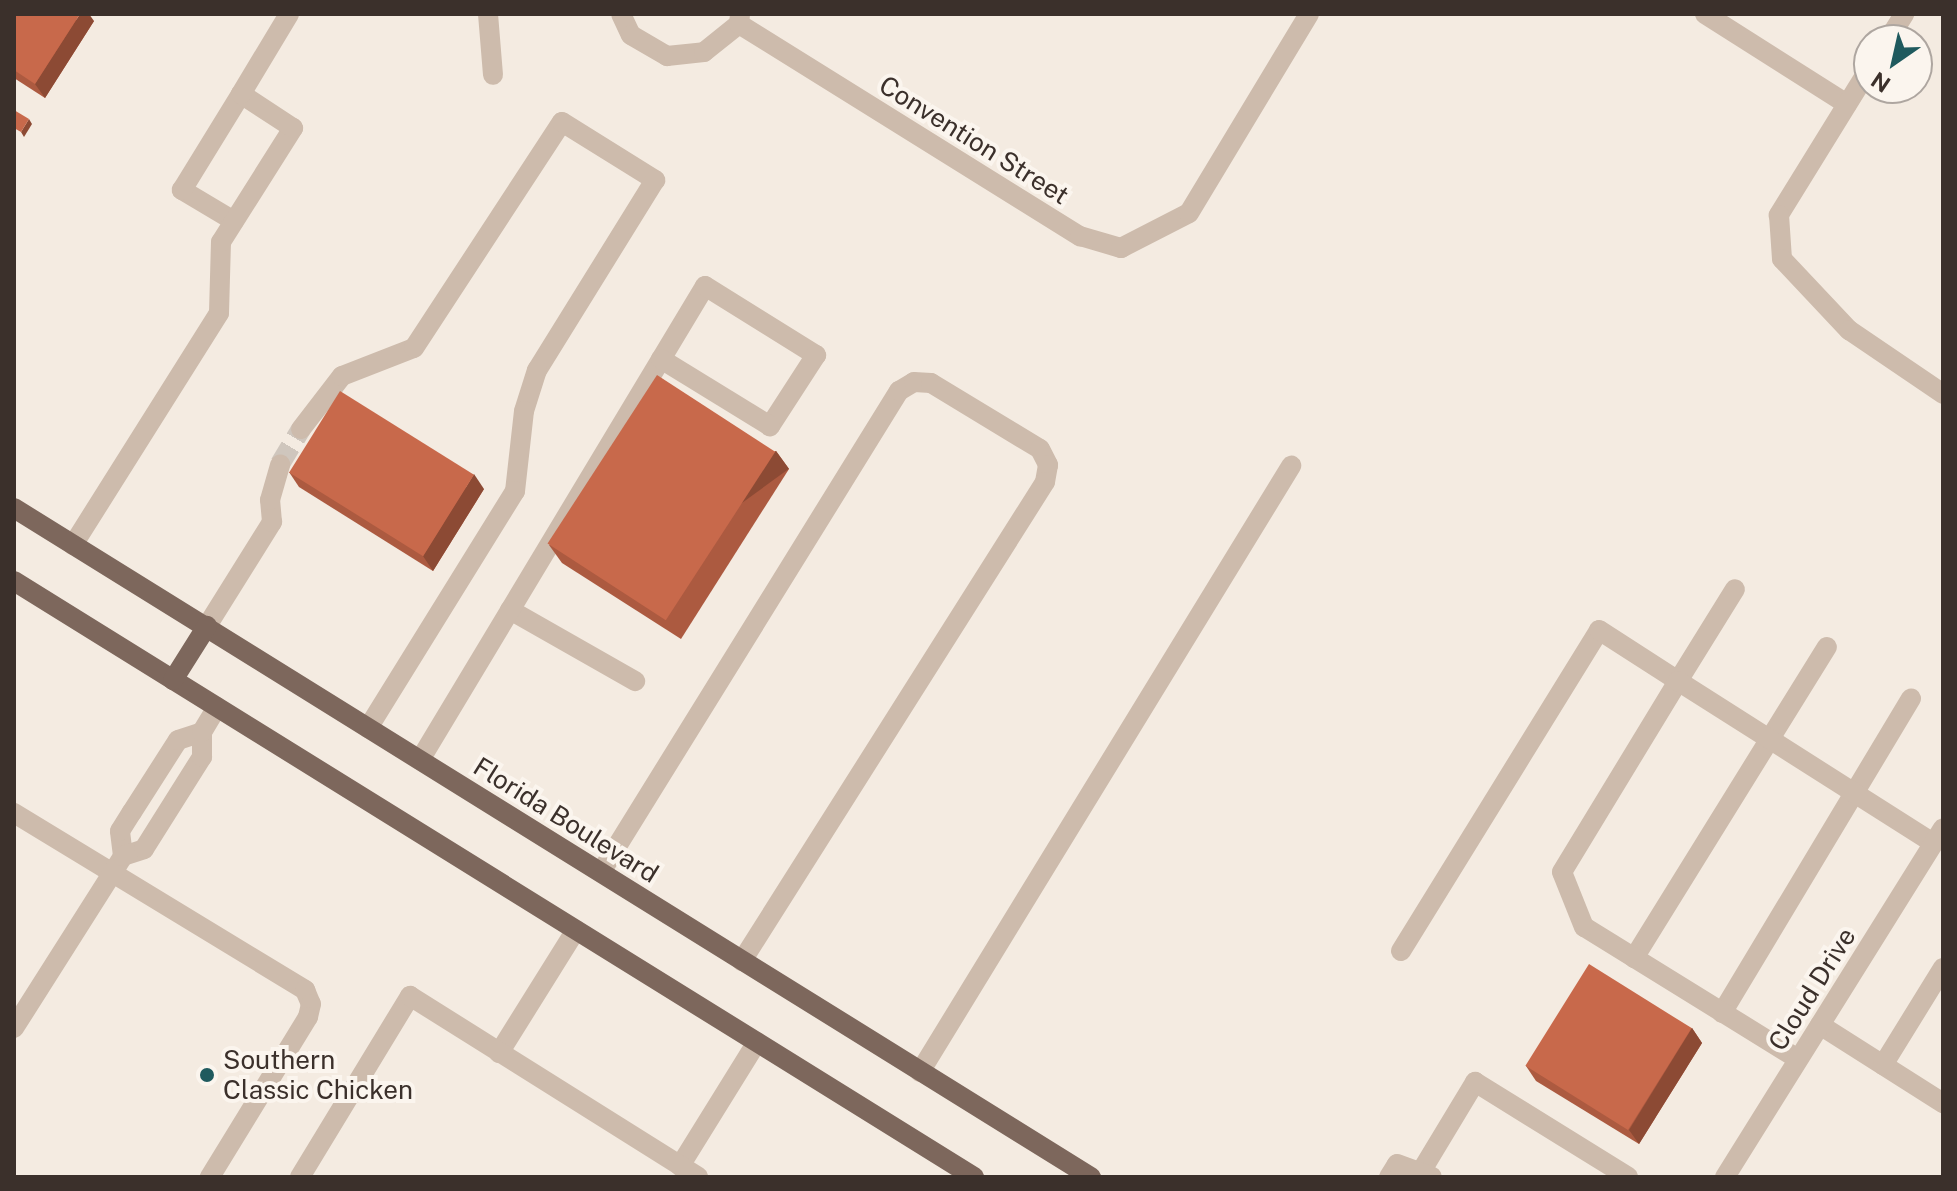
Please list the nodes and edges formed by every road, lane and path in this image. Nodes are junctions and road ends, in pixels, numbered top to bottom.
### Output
1 (289, 14) edge
2 (488, 14) edge
3 (621, 14) edge
4 (1309, 14) edge
5 (1705, 14) edge
6 (740, 19) edge
7 (493, 75) dead end
8 (241, 94) junction
9 (1853, 94) edge
10 (1847, 104) junction
11 (234, 221) junction
12 (661, 359) junction
13 (1943, 394) edge
14 (301, 429) tunnel mouth
15 (280, 464) tunnel mouth
16 (1291, 466) dead end
17 (14, 508) edge
18 (73, 545) junction
19 (14, 581) edge
20 (1735, 589) dead end
21 (510, 610) junction
22 (207, 626) junction
23 (1827, 647) dead end
24 (173, 680) junction
25 (635, 681) dead end
26 (1678, 681) junction
27 (1911, 698) dead end
28 (217, 707) junction
29 (368, 728) junction
30 (202, 732) junction
31 (1770, 739) junction
32 (420, 760) junction
33 (1855, 792) junction
34 (14, 813) edge
35 (1938, 835) edge
36 (118, 862) junction
37 (601, 872) junction
38 (576, 930) junction
39 (1401, 951) dead end
40 (1634, 958) junction
41 (742, 961) junction
42 (1943, 968) edge
43 (1722, 1013) junction
44 (1820, 1025) junction
45 (14, 1028) edge
46 (757, 1042) junction
47 (499, 1053) junction
48 (1798, 1059) junction
49 (1883, 1065) junction
50 (920, 1072) junction
51 (1943, 1103) edge
52 (680, 1166) junction
53 (1427, 1174) edge
54 (210, 1177) edge
55 (300, 1177) edge
56 (698, 1177) edge
57 (974, 1177) edge
58 (1091, 1177) edge
59 (1389, 1177) edge
60 (1628, 1177) edge
61 (1725, 1177) edge

1 - 8 street
2 - 7 street
3 - 6 street, Convention Street
4 - 6 street, Convention Street
5 - 10 street
8 - 11 street
8 - 11 street
9 - 10 street
10 - 13 street
11 - 18 street
12 - 12 street
12 - 21 street
14 - 29 street
15 - 22 street
16 - 50 street
17 - 18 main road, Florida Boulevard
18 - 22 main road, Florida Boulevard
19 - 24 main road
20 - 26 street
21 - 25 street
21 - 32 street
22 - 24 main road
22 - 29 main road, Florida Boulevard
23 - 31 street
24 - 28 main road
26 - 31 street
26 - 39 street
26 - 40 street
27 - 33 street
28 - 30 street
28 - 38 main road
29 - 32 main road, Florida Boulevard
30 - 36 street
30 - 36 street
31 - 33 street
31 - 40 street
32 - 37 main road, Florida Boulevard
33 - 35 street
33 - 43 street
34 - 36 street
35 - 44 street, Cloud Drive
36 - 45 street
36 - 54 street
37 - 41 main road, Florida Boulevard
37 - 41 street
38 - 46 main road
38 - 47 street
40 - 43 street
41 - 50 main road, Florida Boulevard
42 - 49 street
43 - 48 street
44 - 48 street, Cloud Drive
44 - 49 street
46 - 52 street
46 - 57 main road
47 - 52 street
47 - 55 street
48 - 61 street, Cloud Drive
49 - 51 street
50 - 58 main road, Florida Boulevard
52 - 56 street
53 - 59 street
53 - 60 street

